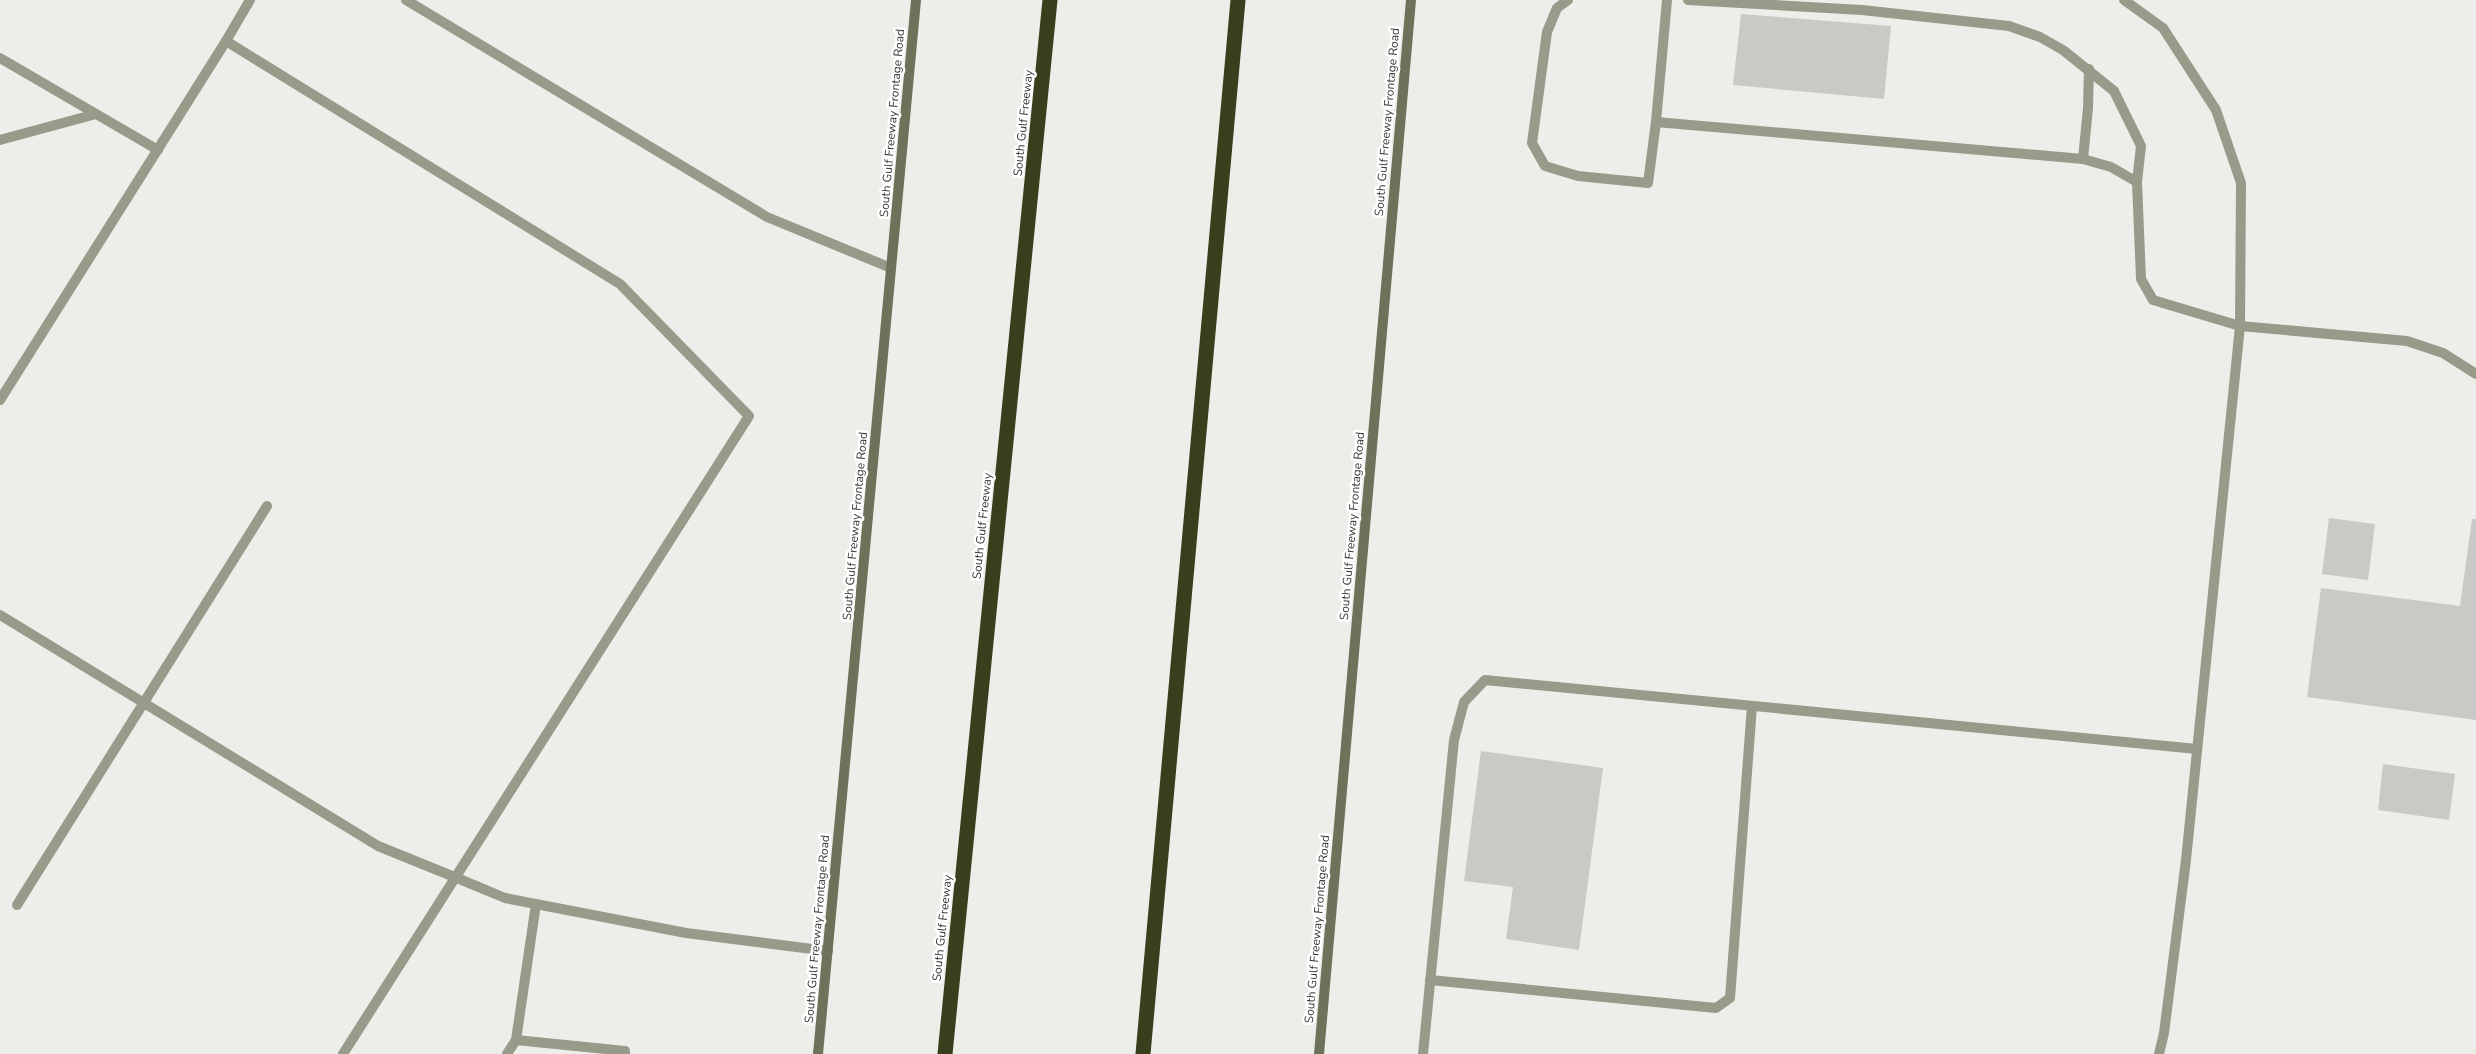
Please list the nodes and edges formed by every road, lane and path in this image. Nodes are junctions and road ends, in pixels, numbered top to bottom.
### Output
1 (250, 0) edge
2 (406, 0) edge
3 (916, 0) edge
4 (1050, 0) edge
5 (1238, 0) edge
6 (1411, 0) edge
7 (1568, 0) edge
8 (1667, 0) edge
9 (1688, 0) edge
10 (2124, 0) edge
11 (226, 41) junction
12 (0, 58) edge
13 (2089, 69) junction
14 (96, 114) junction
15 (1656, 122) junction
16 (0, 140) edge
17 (158, 150) junction
18 (2082, 159) junction
19 (2137, 182) junction
20 (891, 268) junction
21 (2240, 326) junction
22 (2476, 374) edge
23 (0, 400) edge
24 (267, 506) dead end
25 (0, 615) edge
26 (143, 703) junction
27 (1752, 706) junction
28 (2197, 749) junction
29 (457, 878) junction
30 (536, 904) junction
31 (17, 905) dead end
32 (828, 951) junction
33 (1430, 980) junction
34 (516, 1040) junction
35 (344, 1054) edge
36 (507, 1054) edge
37 (625, 1054) edge
38 (818, 1054) edge
39 (945, 1054) edge
40 (1144, 1054) edge
41 (1318, 1054) edge
42 (1423, 1054) edge
43 (2159, 1054) edge

1 - 11 lane
2 - 20 lane
3 - 20 main road, South Gulf Freeway Frontage Road
4 - 39 highway, South Gulf Freeway
5 - 40 highway
6 - 41 main road, South Gulf Freeway Frontage Road
7 - 15 lane
8 - 15 lane
9 - 13 lane
10 - 21 lane
11 - 17 lane
11 - 29 lane
12 - 14 lane
13 - 18 lane
13 - 19 lane
14 - 16 lane
14 - 17 lane
15 - 18 lane
17 - 23 lane
18 - 19 lane
19 - 21 lane
20 - 32 main road, South Gulf Freeway Frontage Road
21 - 22 lane
21 - 28 lane
24 - 26 lane
25 - 26 lane
26 - 29 lane
26 - 31 lane
27 - 28 lane
27 - 33 lane
27 - 33 lane
28 - 43 lane
29 - 30 lane
29 - 35 lane
30 - 32 lane
30 - 34 lane
32 - 38 main road, South Gulf Freeway Frontage Road
33 - 42 lane
34 - 36 lane
34 - 37 lane

